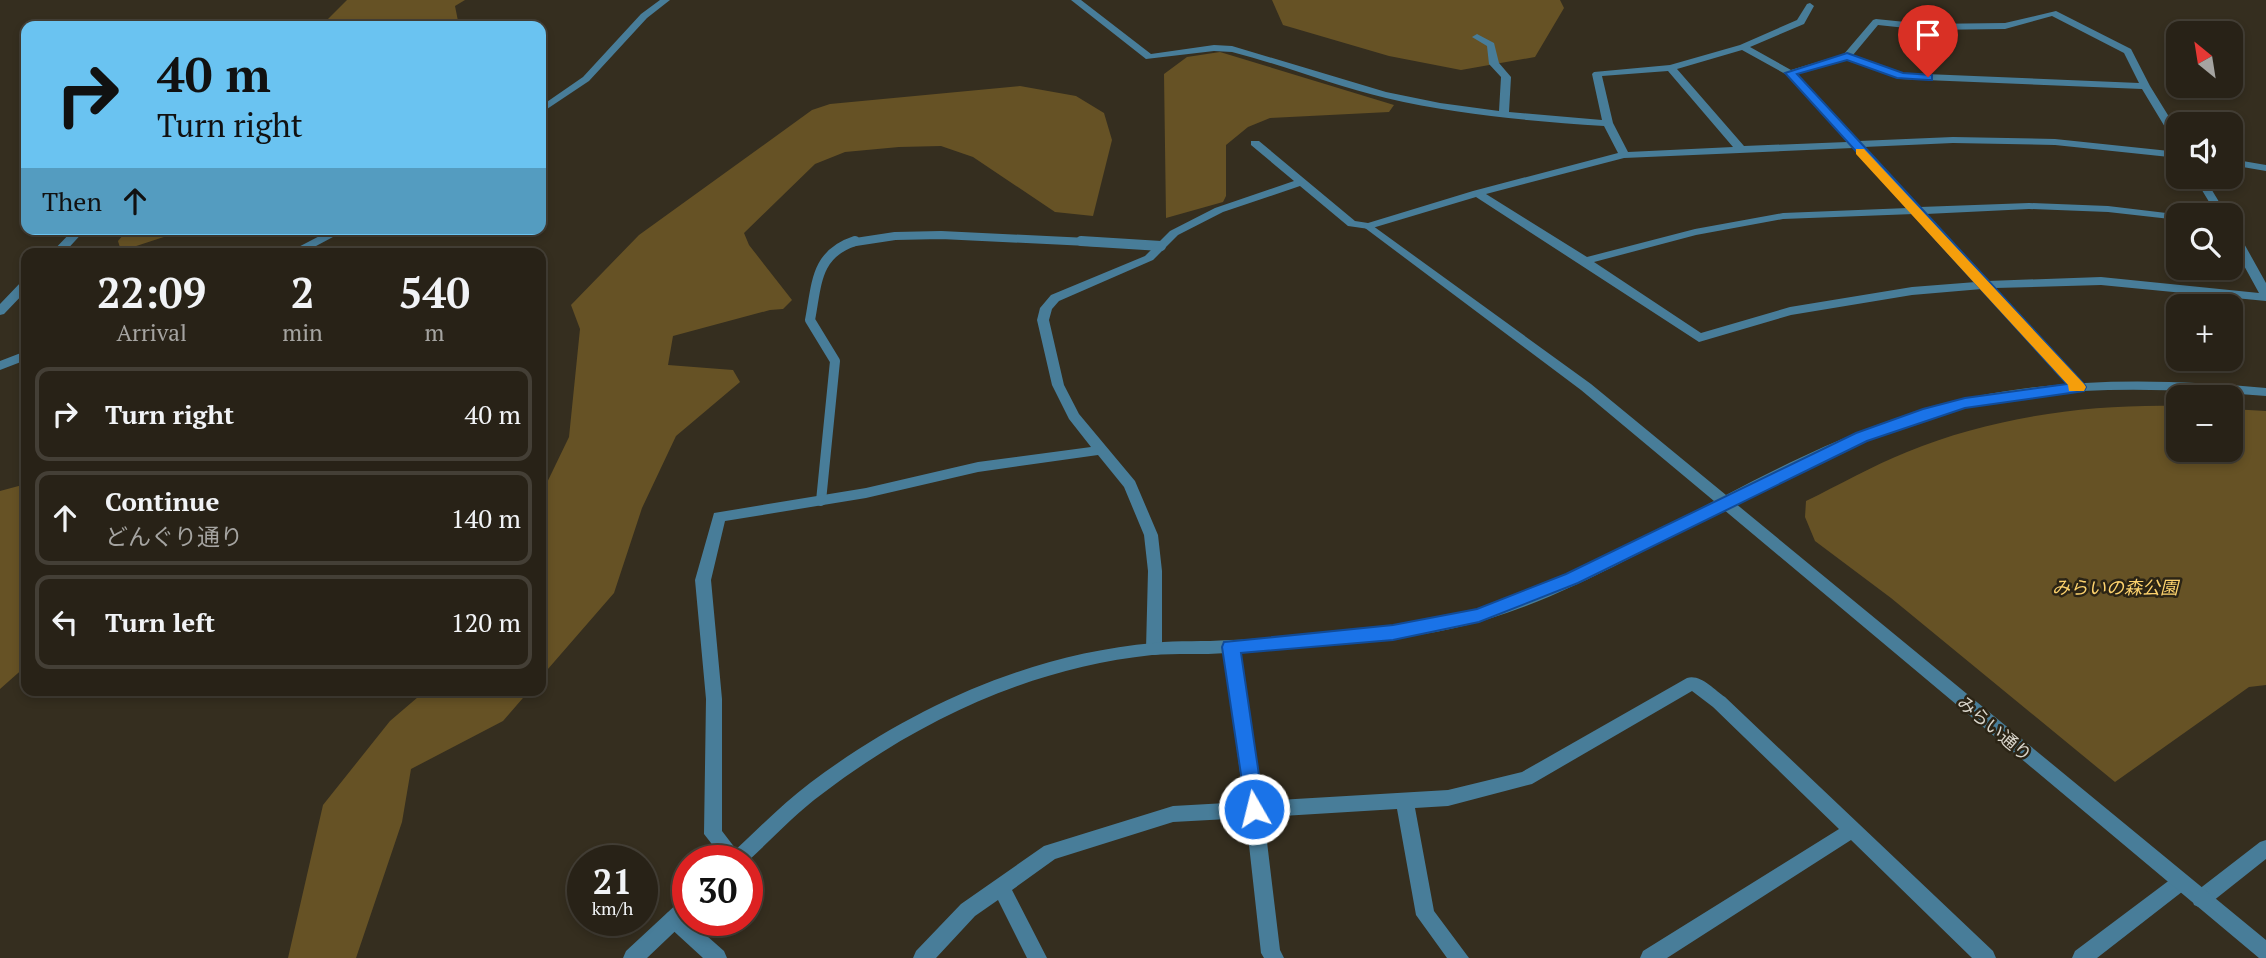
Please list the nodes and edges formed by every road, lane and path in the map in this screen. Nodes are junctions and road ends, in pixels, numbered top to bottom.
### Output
1 (666, 0) edge
2 (1075, 0) edge
3 (1810, 6) dead end
4 (1477, 37) dead end
5 (1743, 47) junction
6 (1847, 56) junction
7 (1671, 68) junction
8 (1790, 73) junction
9 (2145, 86) junction
10 (546, 107) edge
11 (1504, 116) junction
12 (2166, 121) edge
13 (1608, 122) junction
14 (1255, 143) dead end
15 (1854, 145) junction
16 (1741, 150) junction
17 (2166, 154) edge
18 (1624, 155) junction
19 (2243, 164) edge
20 (2266, 167) edge
21 (1303, 182) junction
22 (1477, 193) junction
23 (1915, 210) junction
24 (2166, 215) edge
25 (1369, 226) junction
26 (74, 235) edge
27 (331, 235) edge
28 (1161, 246) junction
29 (63, 248) edge
30 (303, 248) edge
31 (2243, 253) edge
32 (1586, 261) junction
33 (1983, 285) junction
34 (21, 289) edge
35 (2266, 295) edge
36 (0, 311) edge
37 (21, 357) edge
38 (0, 366) edge
39 (2079, 387) junction
40 (2266, 392) edge
41 (1102, 450) junction
42 (821, 500) junction
43 (1724, 503) junction
44 (1231, 647) junction
45 (1154, 649) junction
46 (1405, 802) junction
47 (1254, 809) junction
48 (1852, 830) junction
49 (722, 845) edge
50 (754, 845) edge
51 (2266, 848) edge
52 (2181, 882) junction
53 (1001, 887) junction
54 (2201, 899) junction
55 (672, 921) edge
56 (699, 936) edge
57 (2266, 952) edge
58 (633, 958) edge
59 (717, 958) edge
60 (923, 958) edge
61 (1037, 958) edge
62 (1274, 958) edge
63 (1459, 958) edge
64 (1650, 958) edge
65 (1986, 958) edge
66 (2082, 958) edge

1 - 10 street
2 - 11 street
3 - 5 street
4 - 11 street
5 - 7 street
5 - 8 street
6 - 8 street
6 - 9 street
6 - 9 street
7 - 13 street
7 - 16 street
8 - 15 street
9 - 12 street
11 - 13 street
13 - 18 street
14 - 21 street, みらい通り
15 - 16 street
15 - 17 street
15 - 23 street
16 - 18 street
18 - 22 street
19 - 20 street
21 - 25 street, みらい通り
21 - 28 street
22 - 25 street
22 - 32 street
23 - 24 street
23 - 32 street
23 - 33 street
25 - 43 street, みらい通り
26 - 29 street
27 - 30 street
28 - 41 street
28 - 42 lane
31 - 35 street
32 - 33 street
33 - 35 street
33 - 39 street
34 - 36 street
37 - 38 street
39 - 40 street
39 - 43 street
41 - 42 street
41 - 45 street
42 - 49 street
43 - 44 street
43 - 52 street, みらい通り
44 - 45 street
44 - 47 street
45 - 50 street
46 - 47 street
46 - 48 street
46 - 63 street
47 - 53 street
47 - 62 street
48 - 64 street
48 - 65 street
51 - 54 street
52 - 54 street, みらい通り
52 - 66 street
53 - 60 street
53 - 61 street
54 - 57 street, みらい通り
55 - 58 street
56 - 59 street

